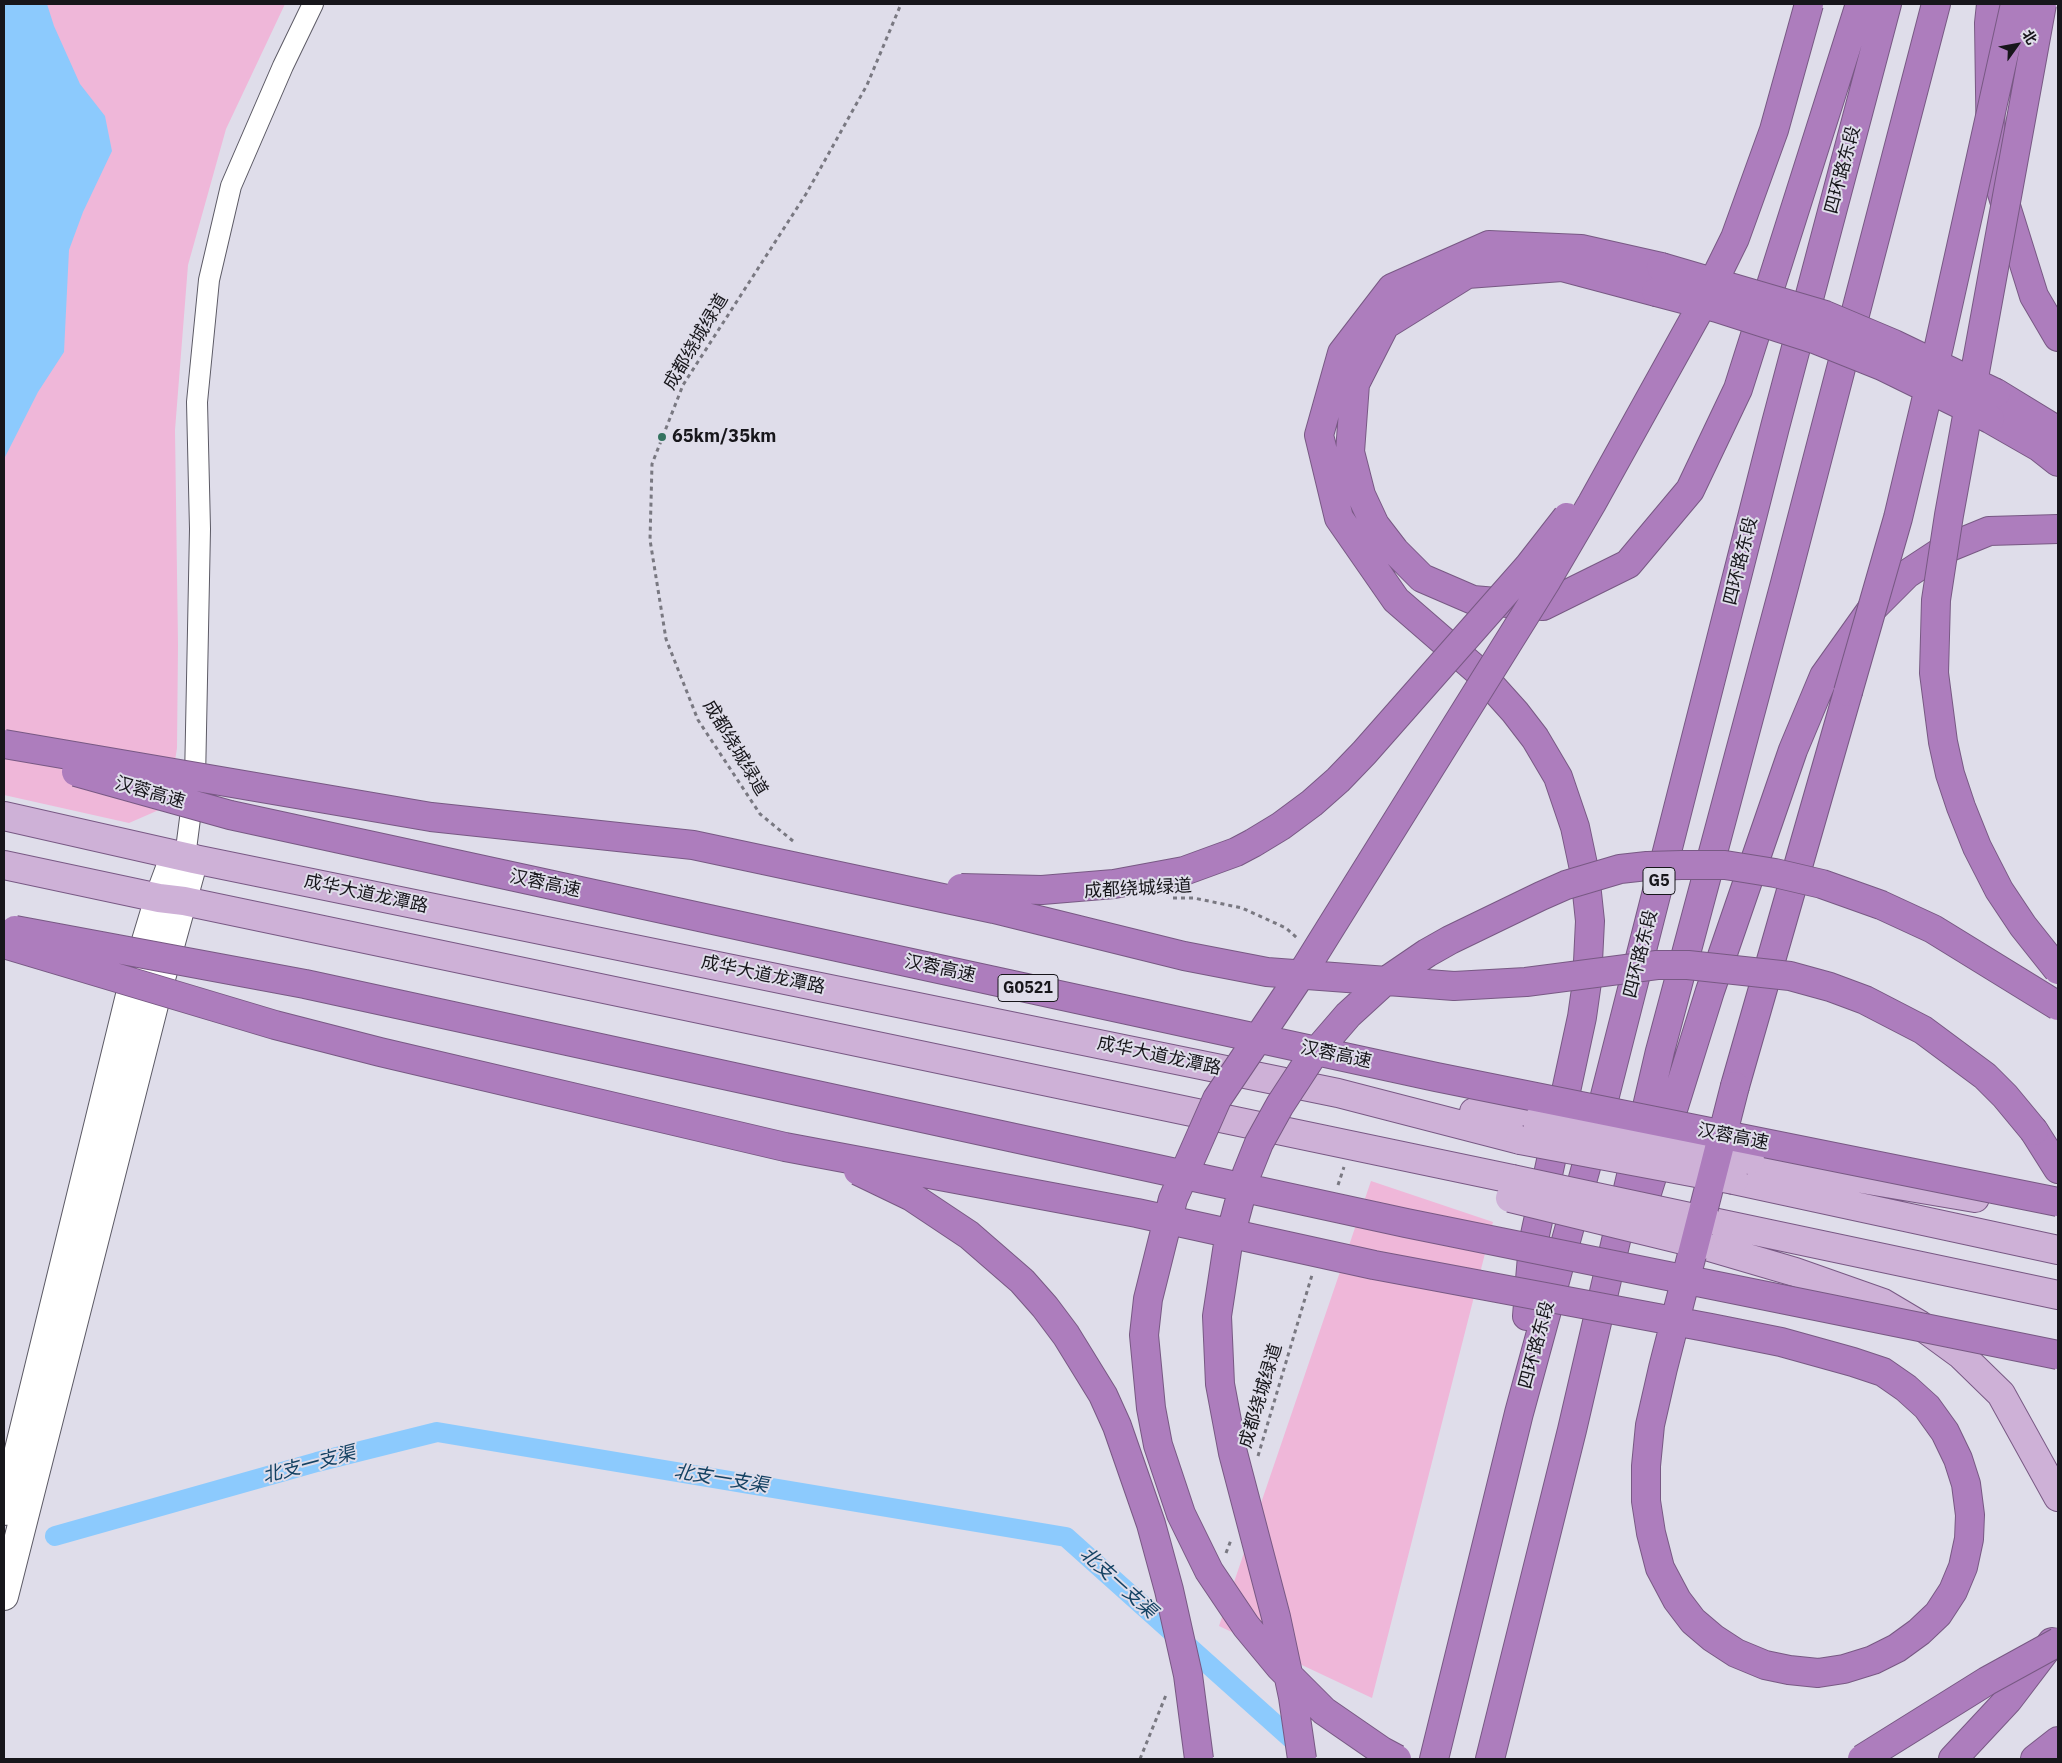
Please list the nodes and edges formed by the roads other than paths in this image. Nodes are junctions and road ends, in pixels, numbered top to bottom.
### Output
1 (314, 4) edge
2 (1809, 4) edge
3 (1860, 4) edge
4 (1887, 4) edge
5 (1936, 4) edge
6 (1991, 4) edge
7 (2015, 4) edge
8 (2042, 4) edge
9 (1658, 279) junction
10 (2058, 337) edge
11 (1669, 362) junction
12 (1993, 406) junction
13 (2058, 431) edge
14 (2058, 462) edge
15 (2058, 529) edge
16 (4, 744) edge
17 (4, 752) edge
18 (4, 816) edge
19 (693, 845) junction
20 (185, 857) junction
21 (4, 865) edge
22 (171, 899) junction
23 (4, 928) edge
24 (4, 944) edge
25 (2058, 970) edge
26 (2058, 1006) edge
27 (785, 1148) junction
28 (2058, 1169) edge
29 (1742, 1170) junction
30 (2058, 1202) edge
31 (2058, 1212) edge
32 (1706, 1233) junction
33 (2058, 1250) edge
34 (2058, 1295) edge
35 (2058, 1355) edge
36 (1519, 1413) junction
37 (1572, 1430) junction
38 (2058, 1497) edge
39 (4, 1511) edge
40 (4, 1596) edge
41 (2058, 1631) edge
42 (2058, 1642) edge
43 (2058, 1741) edge
44 (1199, 1759) edge
45 (1302, 1759) edge
46 (1397, 1759) edge
47 (1434, 1759) edge
48 (1490, 1759) edge
49 (1862, 1759) edge
50 (1953, 1759) edge
51 (2035, 1759) edge

1 - 20 street
2 - 11 highway, bridge
3 - 9 highway
4 - 36 highway, 四环路东段 / G5
5 - 37 highway, G5
6 - 10 highway
7 - 27 highway, bridge
8 - 25 highway, bridge
9 - 12 highway, bridge
9 - 36 highway
11 - 19 highway, bridge
11 - 46 highway, bridge
12 - 13 highway
12 - 14 highway
15 - 37 highway
16 - 19 highway, bridge
17 - 30 highway, 汉蓉高速 / G0521, bridge
18 - 20 main road, 成华大道龙潭路
19 - 28 highway, bridge
20 - 22 street
20 - 29 main road, 成华大道龙潭路, bridge
21 - 22 main road
22 - 32 main road, bridge
22 - 39 street
22 - 40 street
23 - 35 highway, bridge
24 - 27 highway, bridge
26 - 45 highway, bridge
27 - 44 highway, bridge
29 - 31 main road
29 - 33 main road
32 - 34 main road
32 - 38 main road
36 - 47 highway, 四环路东段 / G5
37 - 48 highway, G5
41 - 50 highway, bridge
42 - 49 highway, bridge
43 - 51 highway

